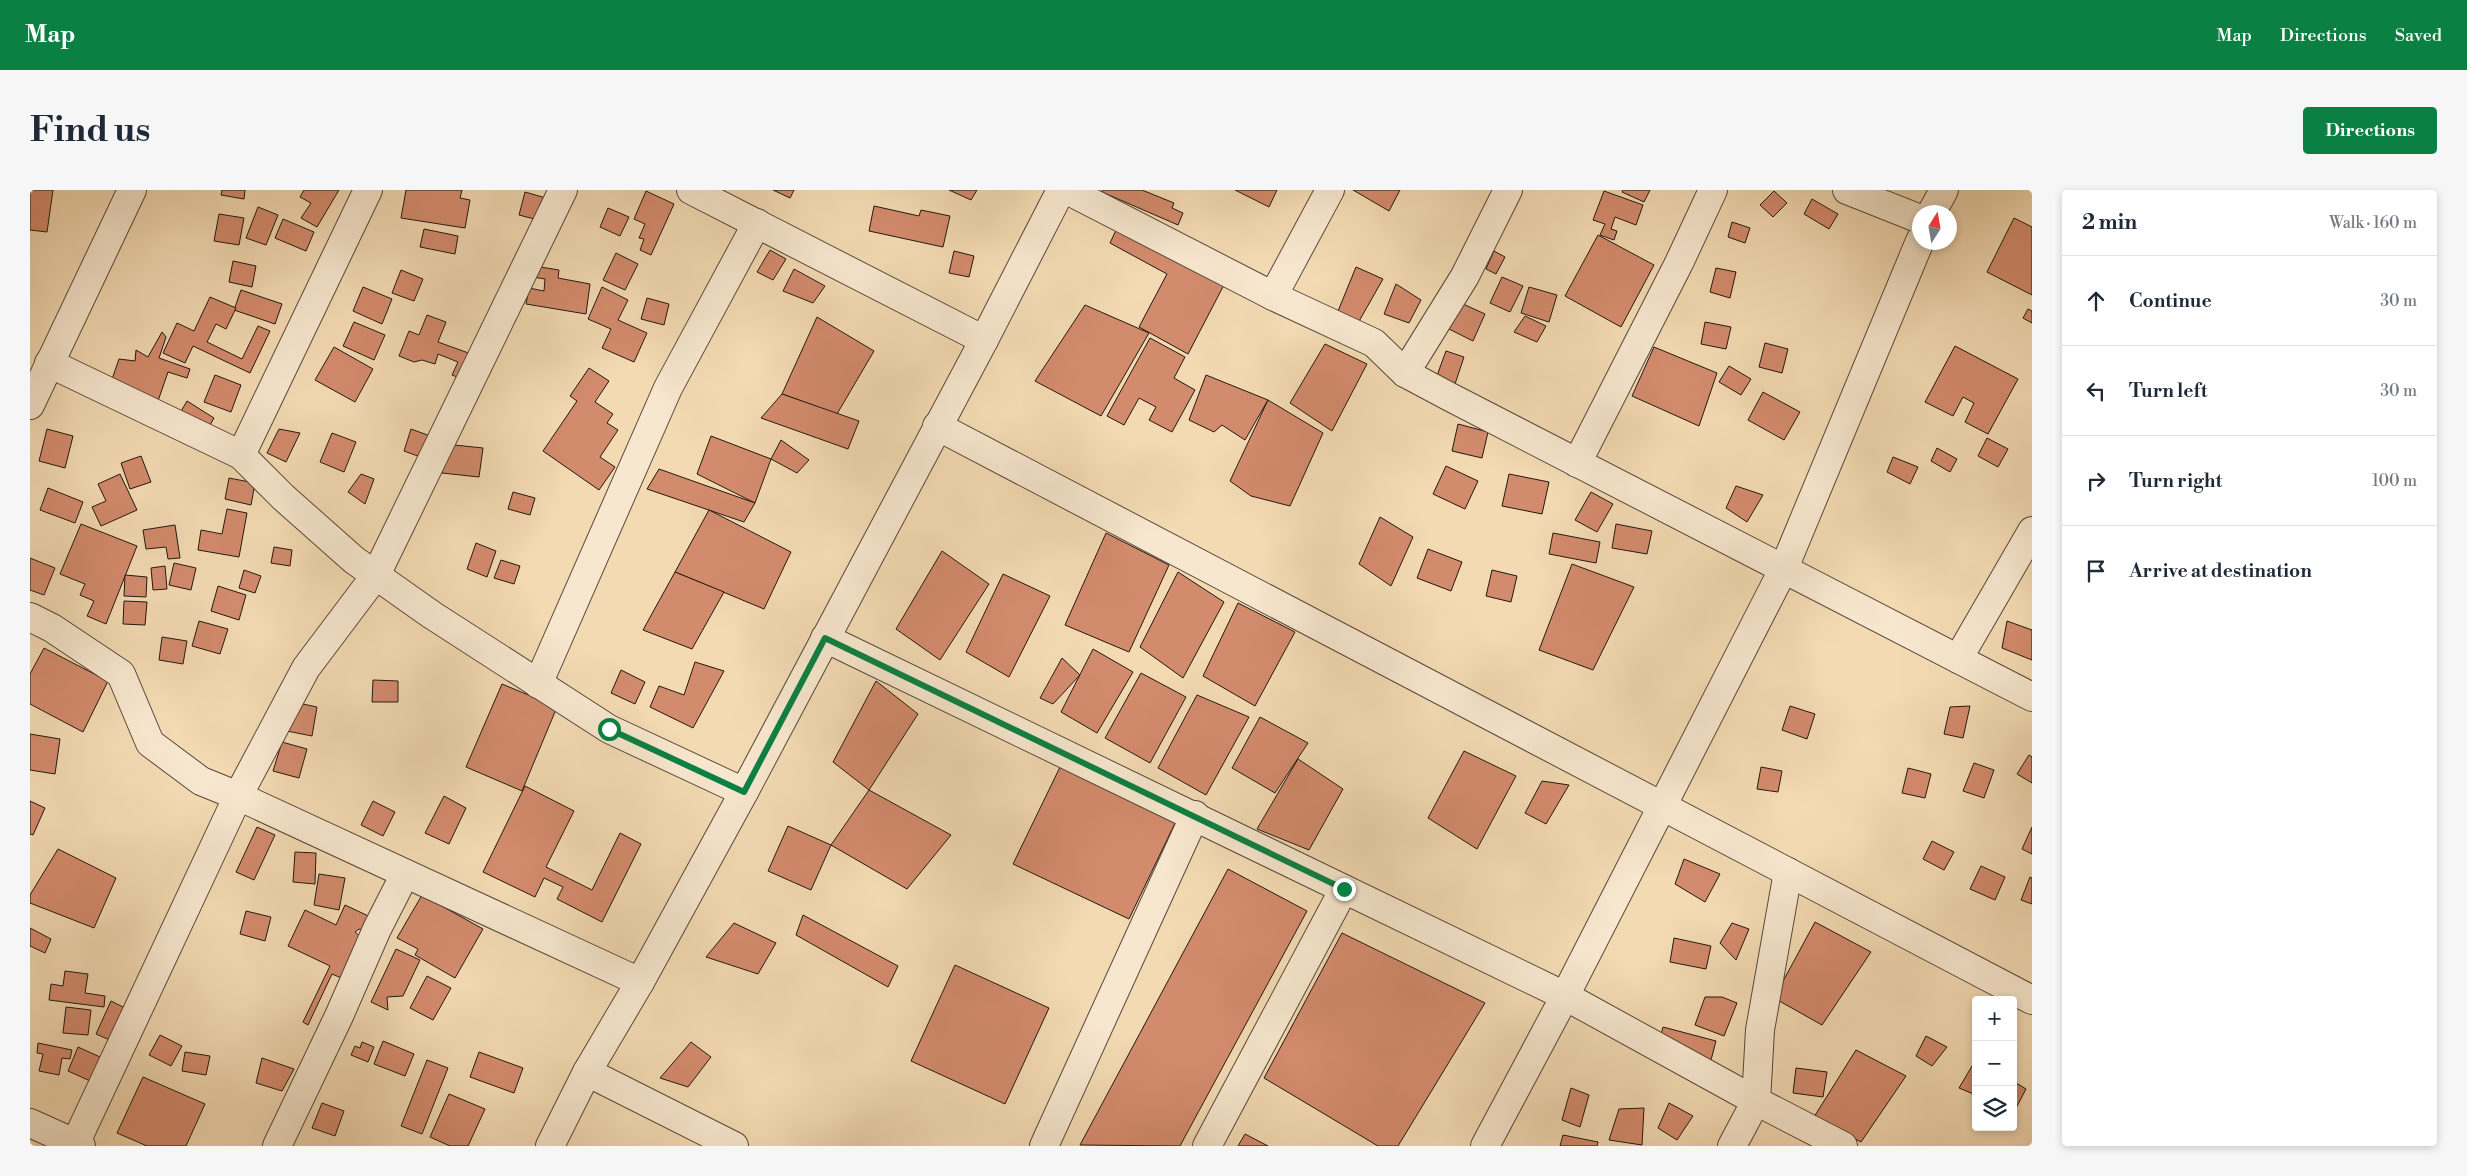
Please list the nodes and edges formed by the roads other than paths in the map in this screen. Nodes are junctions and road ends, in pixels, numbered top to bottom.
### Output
1 (132, 190) edge
2 (368, 190) edge
3 (563, 190) edge
4 (691, 190) edge
5 (1061, 190) edge
6 (1067, 190) edge
7 (1330, 190) edge
8 (1508, 190) edge
9 (1713, 190) edge
10 (1847, 190) edge
11 (1944, 190) edge
12 (1936, 205) edge
13 (1912, 216) edge
14 (757, 223) junction
15 (1916, 250) edge
16 (1273, 296) junction
17 (984, 340) junction
18 (50, 363) junction
19 (1404, 373) junction
20 (30, 405) edge
21 (937, 426) junction
22 (241, 455) junction
23 (1577, 463) junction
24 (2032, 531) edge
25 (1784, 568) junction
26 (376, 575) junction
27 (30, 617) edge
28 (825, 638) junction
29 (1958, 659) junction
30 (538, 684) junction
31 (2032, 697) edge
32 (744, 792) junction
33 (238, 796) junction
34 (1662, 806) junction
35 (1195, 815) junction
36 (1788, 872) junction
37 (405, 874) junction
38 (1344, 889) junction
39 (640, 982) junction
40 (2029, 992) edge
41 (1565, 996) junction
42 (587, 1072) junction
43 (1756, 1101) junction
44 (30, 1123) edge
45 (78, 1145) edge
46 (277, 1146) edge
47 (550, 1146) edge
48 (734, 1146) edge
49 (1044, 1146) edge
50 (1207, 1146) edge
51 (1485, 1146) edge
52 (1732, 1146) edge
53 (1843, 1146) edge

1 - 18 street
2 - 22 street
3 - 26 street
4 - 14 street
5 - 17 street
6 - 16 street
7 - 16 street
8 - 19 street
9 - 23 street
10 - 13 street
11 - 12 street
14 - 17 street
14 - 30 street
15 - 25 street
16 - 19 street
17 - 21 street
18 - 20 street
18 - 22 street
19 - 23 street
21 - 28 street
21 - 34 street
22 - 26 street
23 - 25 street
24 - 29 street
25 - 29 street
25 - 34 street
26 - 30 street
26 - 33 street
27 - 33 street
28 - 32 street
28 - 35 street
29 - 31 street
30 - 32 street
32 - 39 street
33 - 37 street
33 - 45 street
34 - 36 street
34 - 41 street
35 - 38 street
35 - 49 street
36 - 40 street
36 - 43 street
37 - 39 street
37 - 46 street
38 - 41 street
38 - 50 street
39 - 42 street
41 - 43 street
41 - 51 street
42 - 47 street
42 - 48 street
43 - 52 street
43 - 53 street
44 - 45 street

